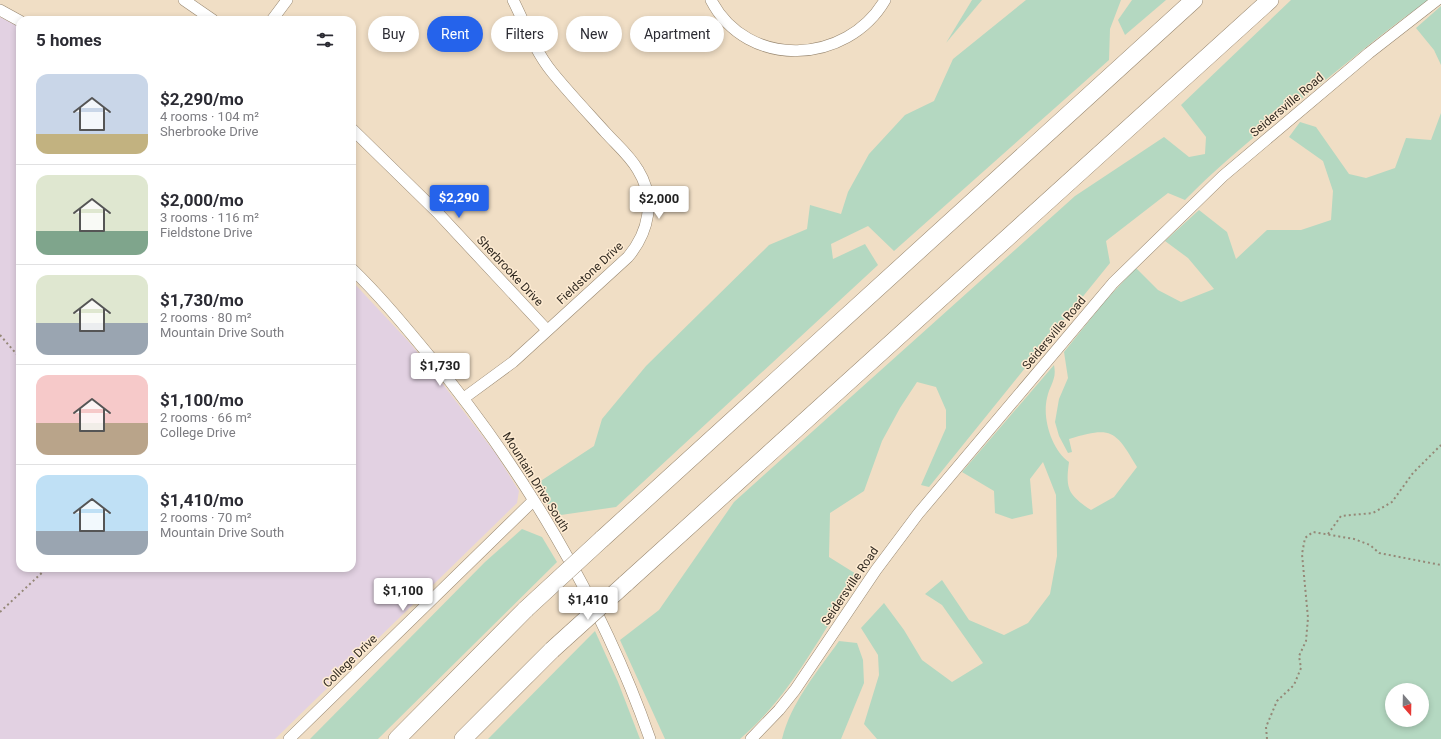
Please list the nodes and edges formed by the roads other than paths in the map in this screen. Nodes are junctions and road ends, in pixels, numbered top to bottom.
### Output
1 (184, 0) edge
2 (287, 0) edge
3 (513, 0) edge
4 (711, 0) edge
5 (886, 0) edge
6 (1194, 0) edge
7 (1270, 0) edge
8 (1437, 0) edge
9 (0, 10) edge
10 (207, 16) edge
11 (275, 16) edge
12 (16, 19) edge
13 (356, 132) edge
14 (356, 273) edge
15 (547, 330) junction
16 (464, 398) junction
17 (533, 501) junction
18 (289, 739) edge
19 (396, 739) edge
20 (463, 739) edge
21 (650, 739) edge
22 (752, 739) edge

1 - 10 street
2 - 11 street
3 - 15 street, Fieldstone Drive
4 - 5 street
6 - 19 highway, bridge
7 - 20 highway, bridge
8 - 22 street, Seidersville Road
9 - 12 street
13 - 15 street, Sherbrooke Drive
14 - 16 street, Mountain Drive South
15 - 16 street, Fieldstone Drive
16 - 17 street, Mountain Drive South
17 - 18 street, College Drive
17 - 21 street, Mountain Drive South

